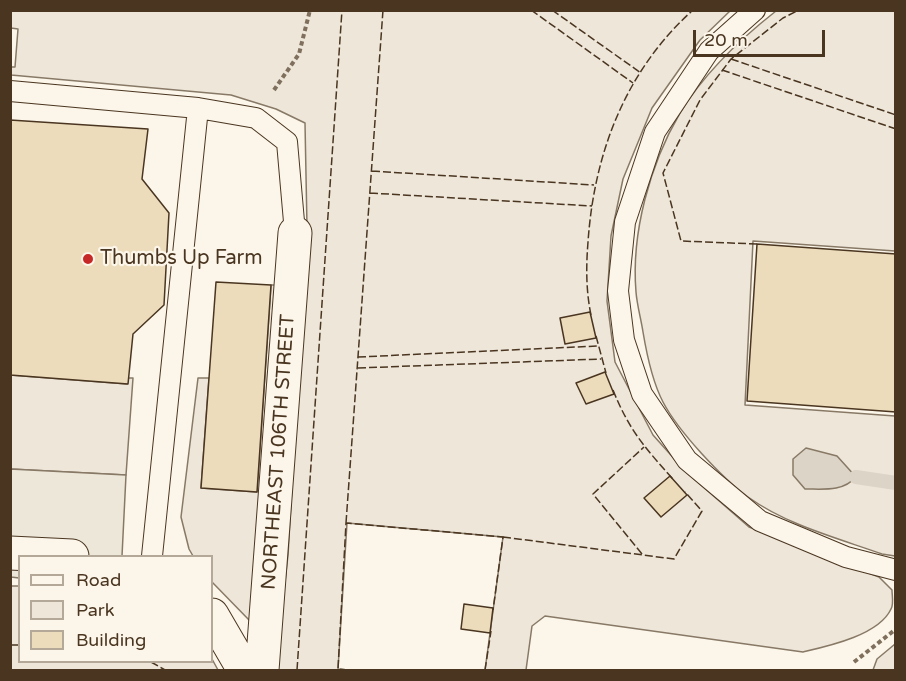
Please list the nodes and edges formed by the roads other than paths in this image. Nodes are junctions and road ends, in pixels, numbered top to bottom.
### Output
1 (755, 10) edge
2 (10, 91) edge
3 (198, 108) junction
4 (295, 233) joint
5 (10, 553) edge
6 (51, 555) edge
7 (152, 555) edge
8 (896, 570) edge
9 (213, 617) edge
10 (244, 670) edge
11 (262, 670) edge

1 - 8 lane
2 - 3 lane
3 - 4 lane
3 - 7 lane
4 - 11 street, NORTHEAST 106TH STREET
5 - 6 street
9 - 10 street

